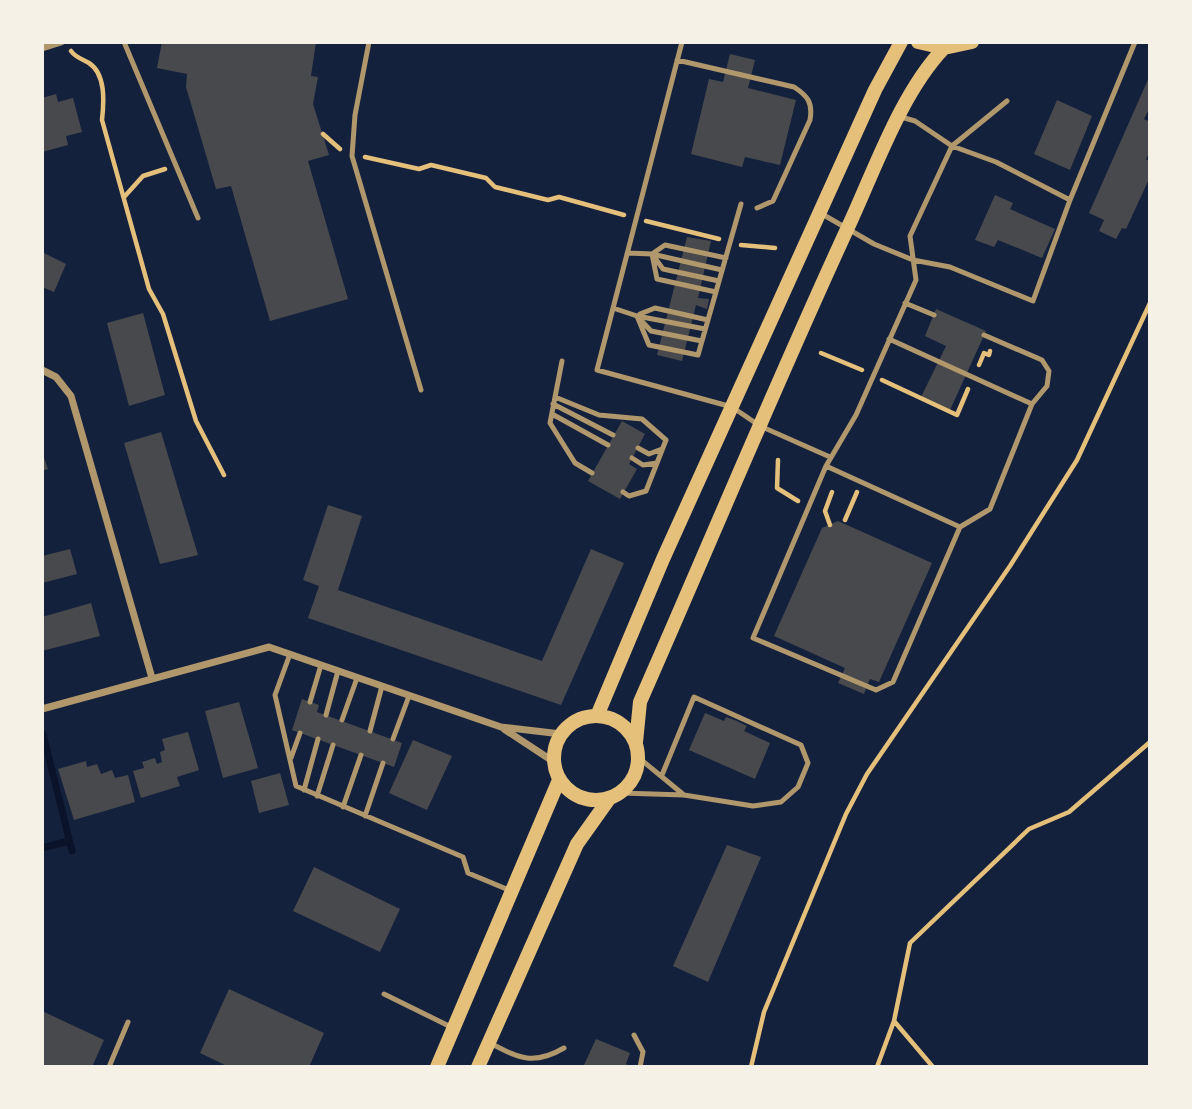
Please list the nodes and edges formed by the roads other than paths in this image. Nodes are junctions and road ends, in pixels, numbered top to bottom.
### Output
1 (61, 42) edge
2 (124, 42) edge
3 (369, 42) edge
4 (682, 42) edge
5 (901, 42) edge
6 (918, 42) edge
7 (972, 42) edge
8 (1135, 42) edge
9 (42, 48) edge
10 (944, 48) junction
11 (677, 60) junction
12 (1007, 101) dead end
13 (899, 116) junction
14 (952, 146) junction
15 (1070, 200) junction
16 (741, 204) dead end
17 (757, 208) dead end
18 (820, 213) junction
19 (198, 218) dead end
20 (847, 229) junction
21 (628, 253) junction
22 (652, 254) junction
23 (726, 258) junction
24 (913, 260) junction
25 (722, 270) junction
26 (719, 281) junction
27 (716, 292) junction
28 (905, 303) junction
29 (613, 308) junction
30 (934, 315) dead end
31 (637, 316) junction
32 (708, 320) junction
33 (705, 329) junction
34 (984, 335) dead end
35 (889, 339) junction
36 (702, 341) junction
37 (562, 362) dead end
38 (42, 370) edge
39 (421, 390) dead end
40 (554, 400) junction
41 (1032, 404) junction
42 (732, 407) junction
43 (552, 414) junction
44 (760, 426) junction
45 (613, 435) dead end
46 (608, 445) dead end
47 (638, 448) dead end
48 (662, 449) junction
49 (830, 457) junction
50 (632, 458) dead end
51 (657, 463) junction
52 (826, 466) junction
53 (592, 473) dead end
54 (623, 492) dead end
55 (960, 527) junction
56 (290, 654) junction
57 (321, 665) junction
58 (338, 671) junction
59 (152, 678) junction
60 (357, 678) junction
61 (382, 686) junction
62 (409, 695) junction
63 (310, 702) dead end
64 (42, 709) edge
65 (326, 715) dead end
66 (597, 716) junction
67 (342, 720) dead end
68 (501, 727) junction
69 (370, 731) dead end
70 (300, 733) dead end
71 (561, 734) junction
72 (318, 739) dead end
73 (393, 739) dead end
74 (636, 742) junction
75 (334, 745) dead end
76 (361, 755) dead end
77 (639, 758) junction
78 (290, 761) junction
79 (554, 762) junction
80 (383, 763) dead end
81 (662, 775) junction
82 (559, 780) junction
83 (304, 790) junction
84 (684, 795) junction
85 (317, 796) junction
86 (615, 796) junction
87 (343, 807) junction
88 (365, 816) junction
89 (511, 891) junction
90 (384, 994) dead end
91 (128, 1022) dead end
92 (454, 1029) junction
93 (634, 1035) dead end
94 (488, 1042) junction
95 (564, 1048) dead end
96 (527, 1064) edge
97 (108, 1067) edge
98 (438, 1067) edge
99 (478, 1067) edge
100 (640, 1067) edge

1 - 9 street
2 - 19 lane
3 - 39 lane
4 - 11 lane
5 - 18 main road
6 - 10 main road
7 - 10 main road
8 - 15 lane
10 - 13 main road
11 - 17 lane
11 - 21 lane
12 - 14 lane
13 - 14 lane
13 - 20 main road
14 - 15 lane
14 - 24 lane
15 - 24 lane
16 - 23 lane
18 - 20 lane
18 - 42 main road
20 - 24 lane
20 - 44 main road
21 - 22 lane
21 - 29 lane
22 - 23 lane
22 - 25 lane
22 - 26 lane
22 - 27 lane
23 - 25 lane
24 - 28 lane
25 - 26 lane
26 - 27 lane
27 - 32 lane
28 - 30 lane
28 - 35 lane
29 - 31 lane
29 - 42 lane
31 - 32 lane
31 - 33 lane
31 - 36 lane
31 - 36 lane
32 - 33 lane
33 - 36 lane
34 - 41 lane
35 - 41 lane
35 - 49 lane
37 - 40 lane
38 - 59 street
40 - 43 lane
40 - 45 lane
40 - 48 lane
41 - 55 lane
42 - 44 lane
42 - 66 main road
43 - 46 lane
43 - 53 lane
44 - 49 lane
44 - 74 main road
47 - 48 lane
48 - 51 lane
49 - 52 lane
50 - 51 lane
51 - 54 lane
52 - 55 lane
52 - 55 lane
56 - 57 street
56 - 59 street
56 - 78 lane
57 - 58 street
57 - 63 lane
58 - 60 street
58 - 65 lane
59 - 64 street
60 - 61 street
60 - 67 lane
61 - 62 street
61 - 69 lane
62 - 68 street
62 - 73 lane
66 - 71 main road
66 - 74 main road
68 - 71 street
68 - 79 street
70 - 78 lane
71 - 79 main road
72 - 83 lane
74 - 77 main road
75 - 85 lane
76 - 87 lane
77 - 81 lane
77 - 86 main road
78 - 83 lane
79 - 82 main road
80 - 88 lane
81 - 84 lane
81 - 84 lane
82 - 86 main road
82 - 89 main road
83 - 85 lane
84 - 86 lane
85 - 87 lane
86 - 94 main road
87 - 88 lane
88 - 89 lane
89 - 92 main road
90 - 92 lane
91 - 97 lane
92 - 98 main road
93 - 100 lane
94 - 96 lane
94 - 99 main road
95 - 96 lane

